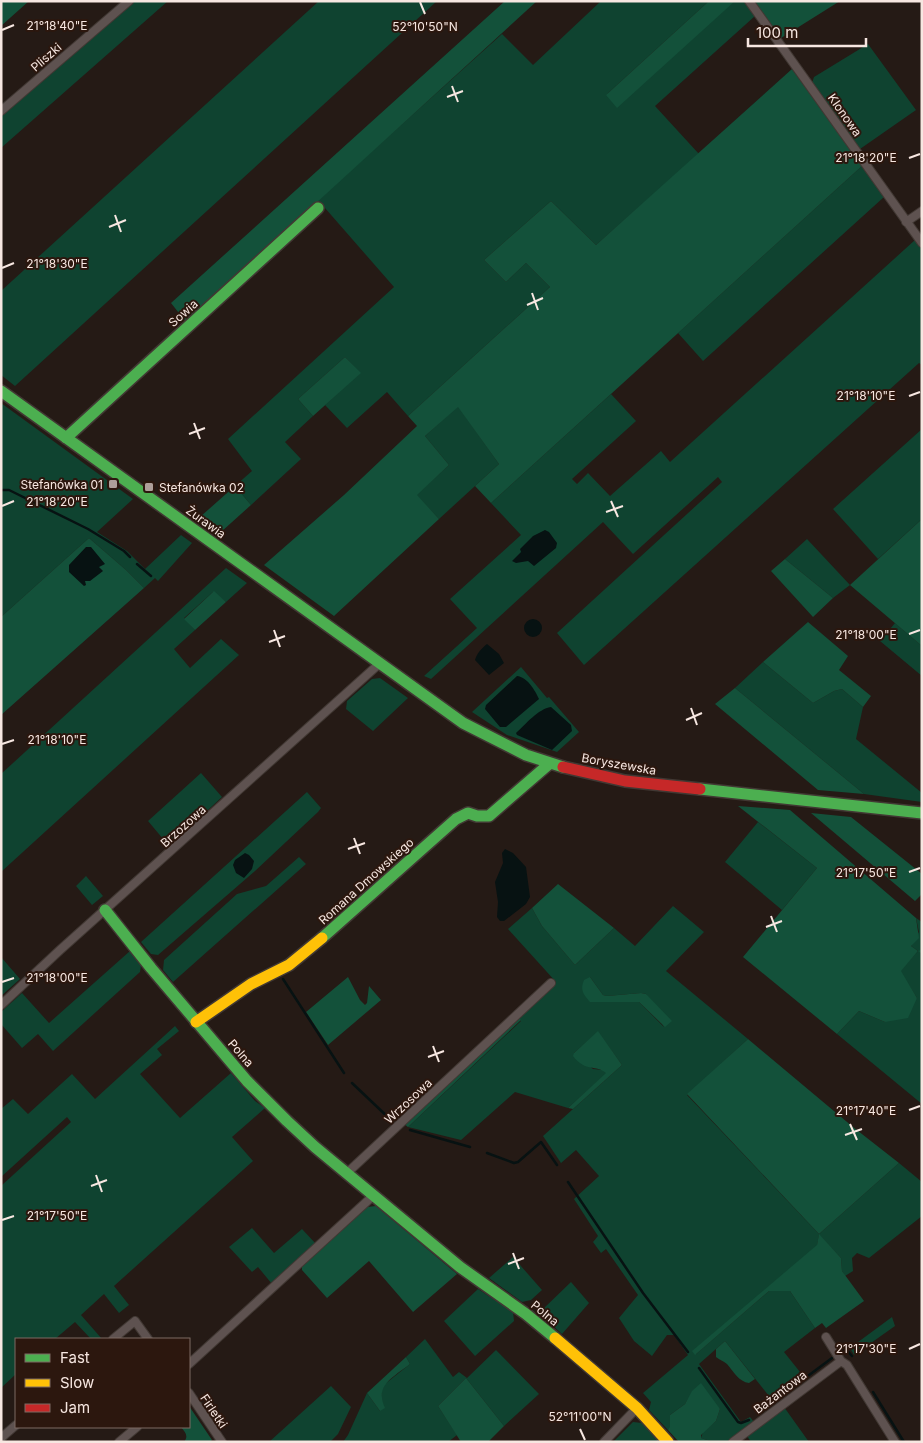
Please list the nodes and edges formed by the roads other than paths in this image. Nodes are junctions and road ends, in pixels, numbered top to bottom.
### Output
1 (129, 1) edge
2 (749, 1) edge
3 (1, 111) edge
4 (318, 208) dead end
5 (922, 211) edge
6 (906, 222) junction
7 (922, 242) edge
8 (1, 391) edge
9 (66, 438) junction
10 (346, 640) joint
11 (379, 664) junction
12 (549, 764) junction
13 (922, 812) edge
14 (106, 910) junction
15 (551, 983) dead end
16 (1, 1005) edge
17 (196, 1022) junction
18 (347, 1174) junction
19 (374, 1195) junction
20 (826, 1337) dead end
21 (114, 1338) edge
22 (147, 1338) edge
23 (840, 1361) junction
24 (190, 1363) edge
25 (190, 1394) edge
26 (637, 1408) junction
27 (15, 1426) edge
28 (136, 1428) edge
29 (1, 1438) edge
30 (119, 1442) edge
31 (222, 1442) edge
32 (604, 1442) edge
33 (668, 1442) edge
34 (733, 1442) edge
35 (895, 1442) edge

1 - 3 street, Pliszki
2 - 6 street, Klonowa
4 - 9 street, Sowia
5 - 6 street
6 - 7 street, Klonowa
8 - 9 street, Żurawia
9 - 10 street, Żurawia
10 - 11 street, Boryszewska
11 - 12 street, Boryszewska
11 - 14 street, Brzozowa
12 - 13 street, Boryszewska
12 - 17 street, Romana Dmowskiego
14 - 16 street, Brzozowa
14 - 17 street, Polna
15 - 18 street, Wrzosowa
17 - 18 street, Polna
18 - 19 street, Polna
19 - 24 street
19 - 26 street, Polna
20 - 23 street
21 - 22 street
23 - 34 street, Bażantowa
23 - 35 street
25 - 31 street, Firletki
26 - 32 street
26 - 33 street, Polna
27 - 29 street
28 - 30 street

